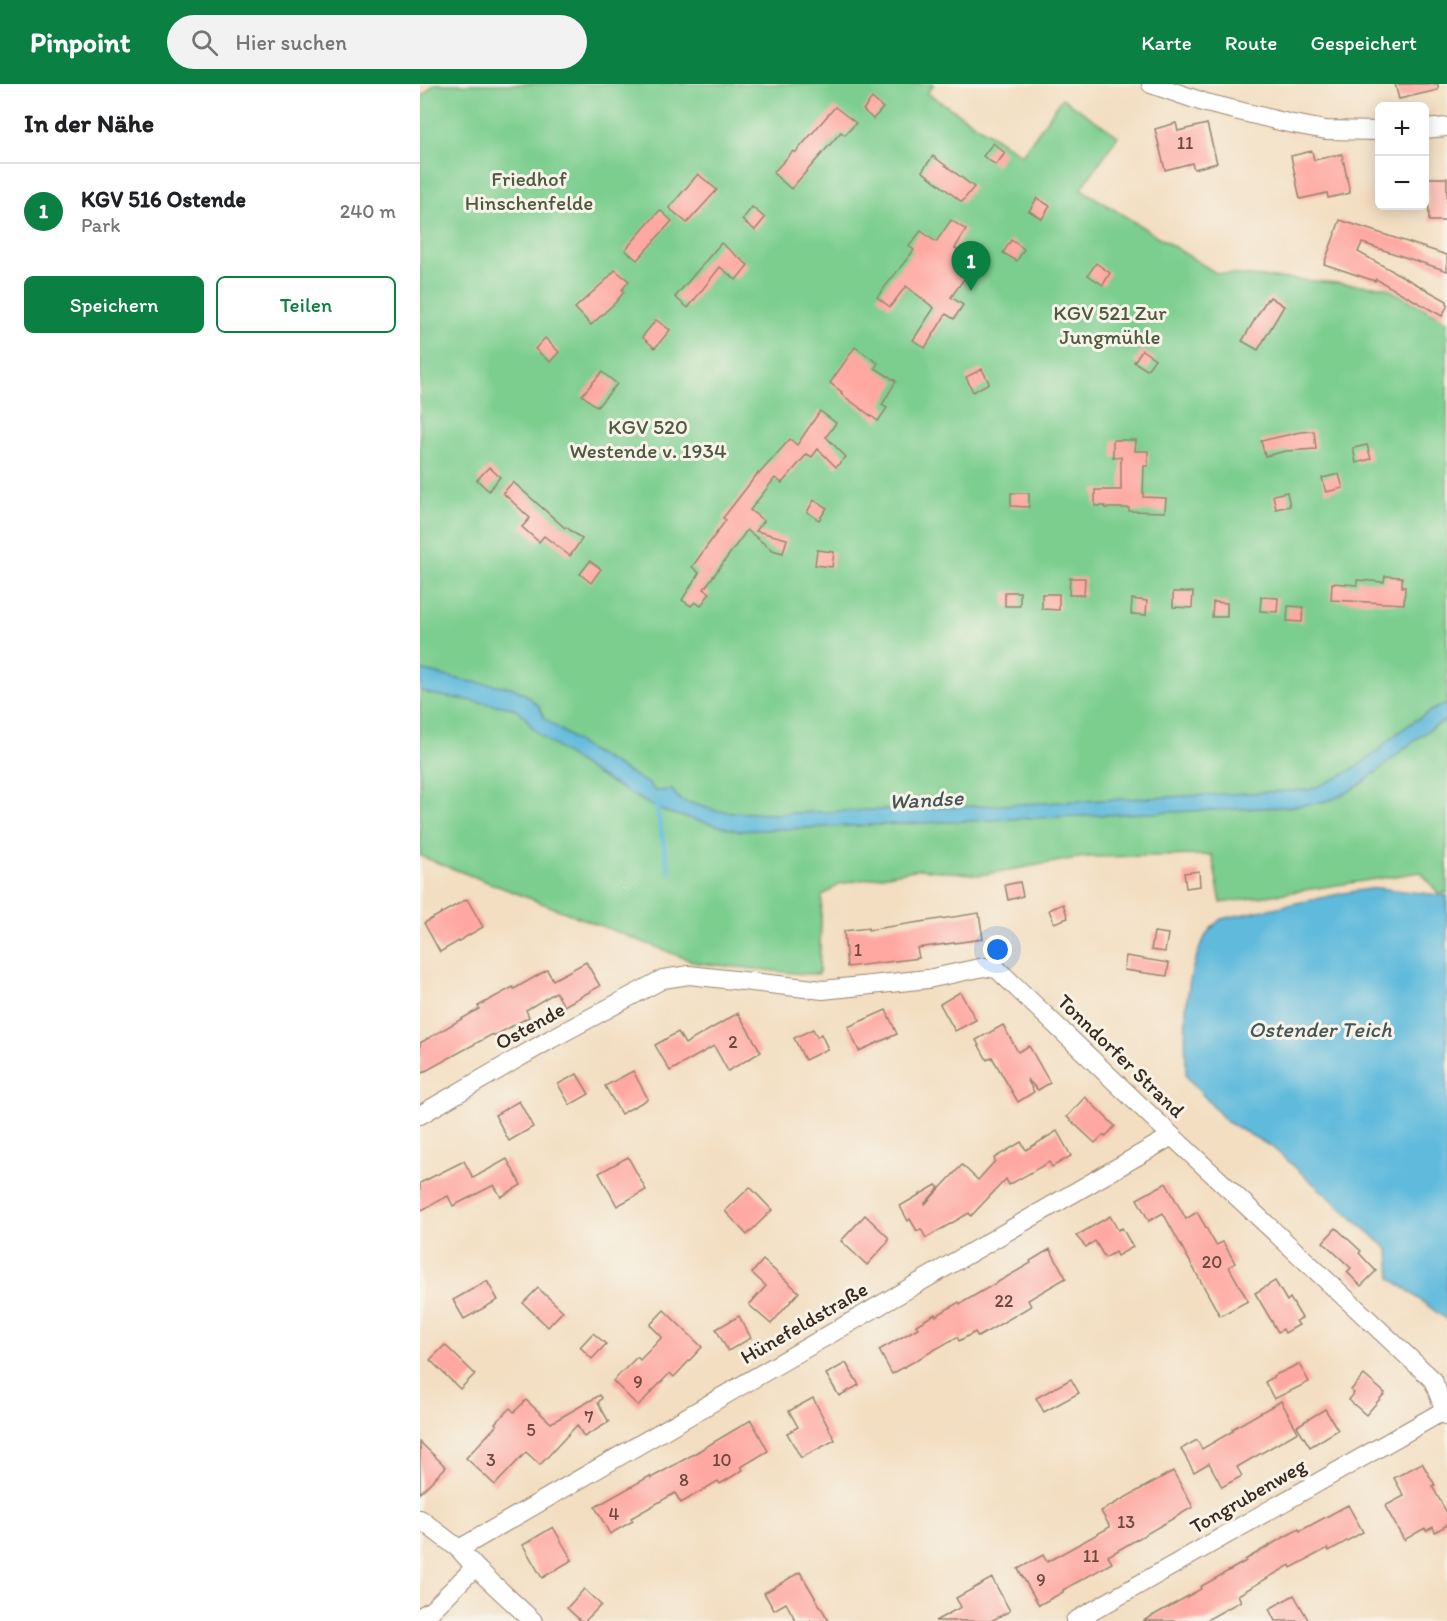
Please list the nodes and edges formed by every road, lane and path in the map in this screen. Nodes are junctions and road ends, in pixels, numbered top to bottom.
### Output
1 (1151, 84) edge
2 (1447, 127) edge
3 (1429, 129) edge
4 (1375, 131) edge
5 (663, 980) joint
6 (420, 1115) edge
7 (1172, 1136) junction
8 (1446, 1413) edge
9 (420, 1519) edge
10 (459, 1549) junction
11 (475, 1567) junction
12 (420, 1617) edge
13 (533, 1621) edge
14 (1075, 1621) edge

1 - 4 street
2 - 3 street
5 - 6 street, Ostende
5 - 7 street, Tonndorfer Strand
7 - 8 street, Tonndorfer Strand
7 - 10 street, Hünefeldstraße
8 - 14 street, Tongrubenweg
9 - 10 street
10 - 11 street
11 - 12 street
11 - 13 street

